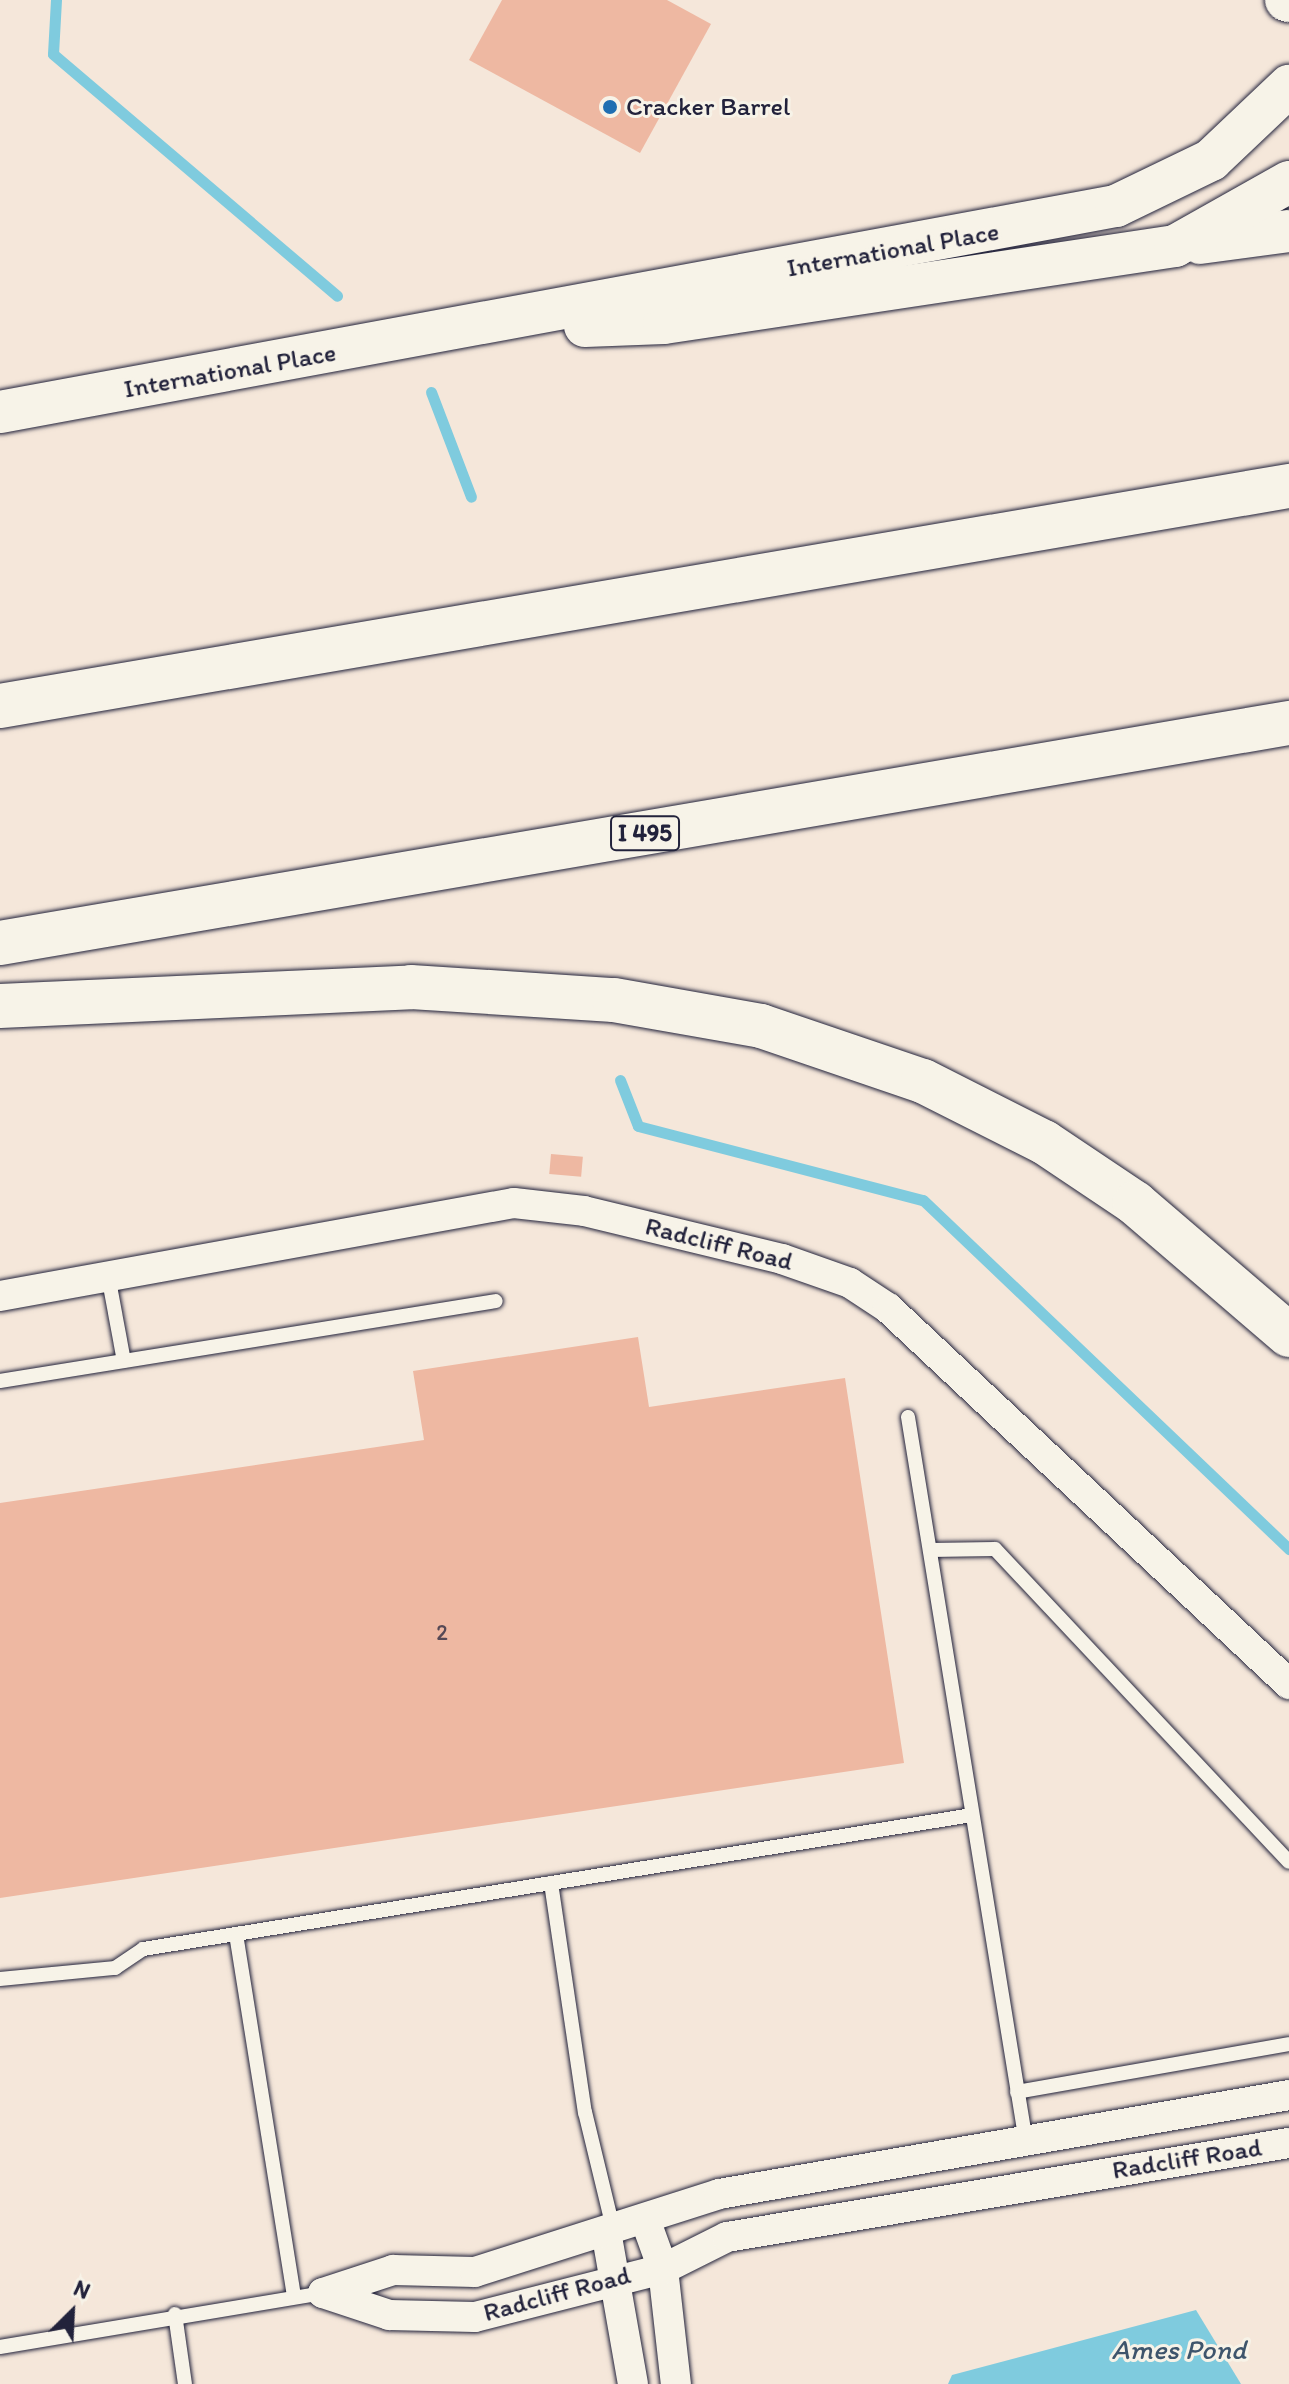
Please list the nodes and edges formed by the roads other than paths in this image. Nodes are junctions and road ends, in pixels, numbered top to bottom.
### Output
1 (1289, 86) edge
2 (1289, 182) edge
3 (1289, 231) edge
4 (1175, 246) junction
5 (459, 330) junction
6 (0, 412) edge
7 (1289, 486) edge
8 (0, 706) edge
9 (1289, 723) edge
10 (0, 943) edge
11 (0, 1006) edge
12 (108, 1275) junction
13 (0, 1296) edge
14 (496, 1301) dead end
15 (1289, 1335) edge
16 (124, 1361) junction
17 (0, 1381) edge
18 (908, 1417) dead end
19 (930, 1550) junction
20 (1289, 1684) edge
21 (972, 1815) junction
22 (1289, 1862) edge
23 (551, 1883) junction
24 (236, 1934) junction
25 (0, 1979) edge
26 (1289, 2044) edge
27 (1017, 2092) junction
28 (1289, 2095) edge
29 (1026, 2142) junction
30 (1289, 2143) edge
31 (1034, 2185) junction
32 (645, 2219) junction
33 (609, 2230) junction
34 (663, 2269) junction
35 (618, 2275) junction
36 (308, 2294) junction
37 (175, 2314) junction
38 (0, 2347) edge
39 (185, 2384) edge
40 (633, 2384) edge
41 (676, 2384) edge

1 - 5 main road, International Place
2 - 4 main road, International Place
3 - 4 main road
4 - 5 main road, International Place
5 - 6 main road, International Place
7 - 8 highway
9 - 10 highway, I 495
11 - 15 highway
12 - 13 street, Radcliff Road
12 - 16 lane
12 - 20 street, Radcliff Road
14 - 16 lane
16 - 17 lane
18 - 19 lane
19 - 21 lane
19 - 22 lane
21 - 23 lane
21 - 27 lane
23 - 24 lane
23 - 33 lane
24 - 25 lane
24 - 36 lane
26 - 27 lane
27 - 29 lane
28 - 29 street, Radcliff Road
29 - 31 street
29 - 32 street, Radcliff Road
30 - 31 street, Radcliff Road
31 - 34 street, Radcliff Road
32 - 33 street, Radcliff Road
32 - 34 street
33 - 35 street
33 - 36 street, Radcliff Road
34 - 35 street, Radcliff Road
34 - 41 street
35 - 36 street, Radcliff Road
35 - 40 street
36 - 37 lane
37 - 38 lane
37 - 39 lane

